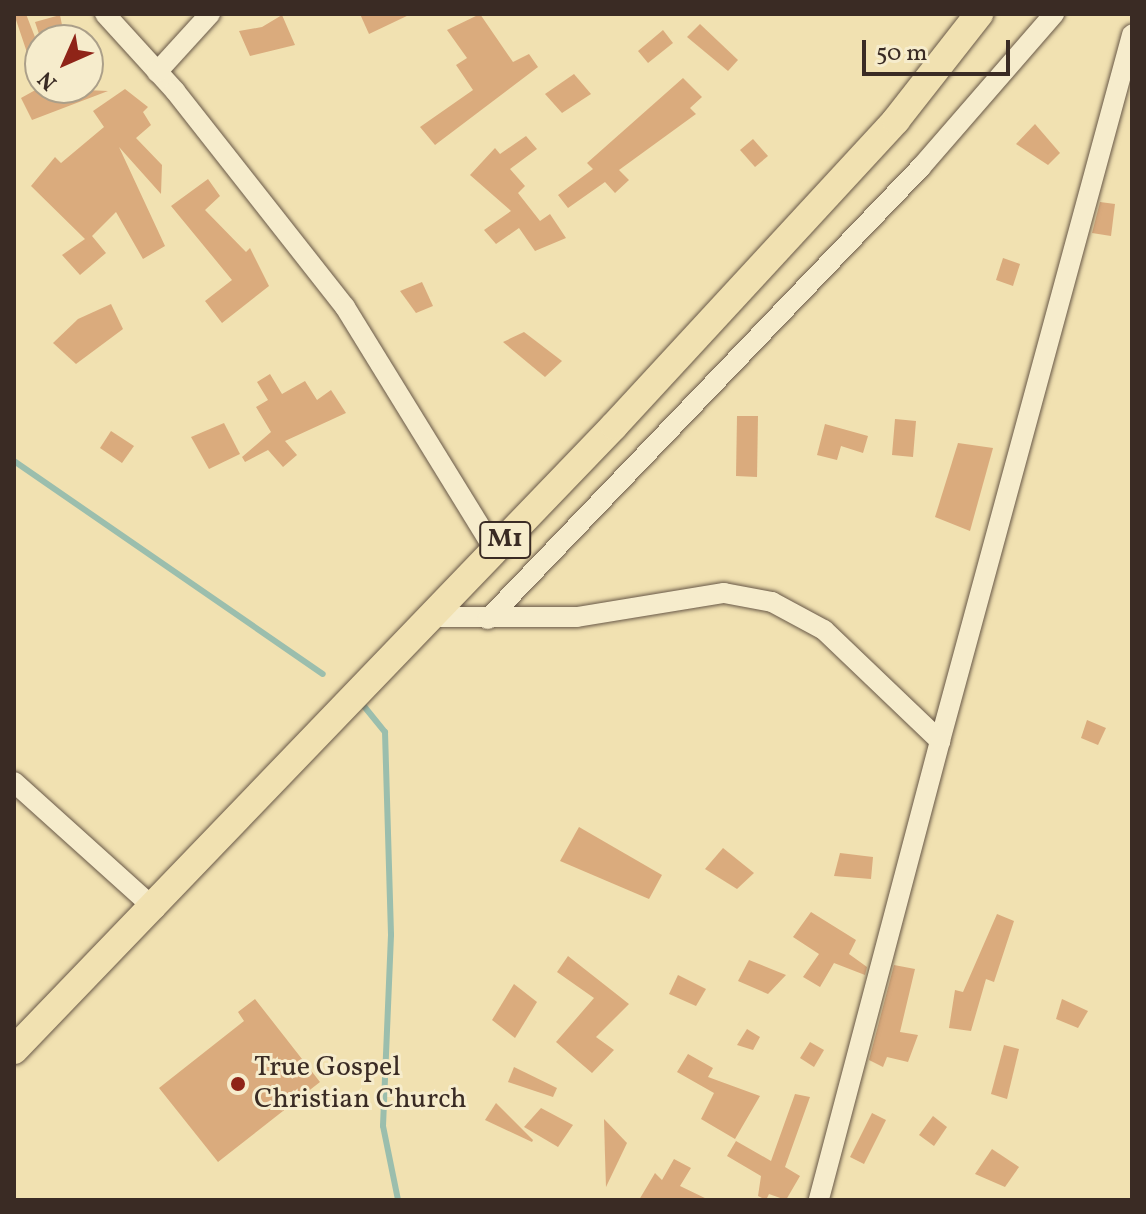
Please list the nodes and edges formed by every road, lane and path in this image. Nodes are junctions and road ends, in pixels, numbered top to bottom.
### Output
1 (105, 14) edge
2 (210, 14) edge
3 (979, 14) edge
4 (1054, 14) edge
5 (1132, 35) edge
6 (157, 72) junction
7 (495, 551) junction
8 (429, 617) junction
9 (488, 619) junction
10 (940, 741) junction
11 (14, 782) edge
12 (155, 909) junction
13 (14, 1050) edge
14 (819, 1200) edge

1 - 6 street
2 - 6 street
3 - 7 highway, M1
4 - 9 street
5 - 10 street
6 - 7 street
7 - 8 highway, M1
8 - 9 street
8 - 12 highway, M1
9 - 10 street
10 - 14 street
11 - 12 street
12 - 13 highway, M1

